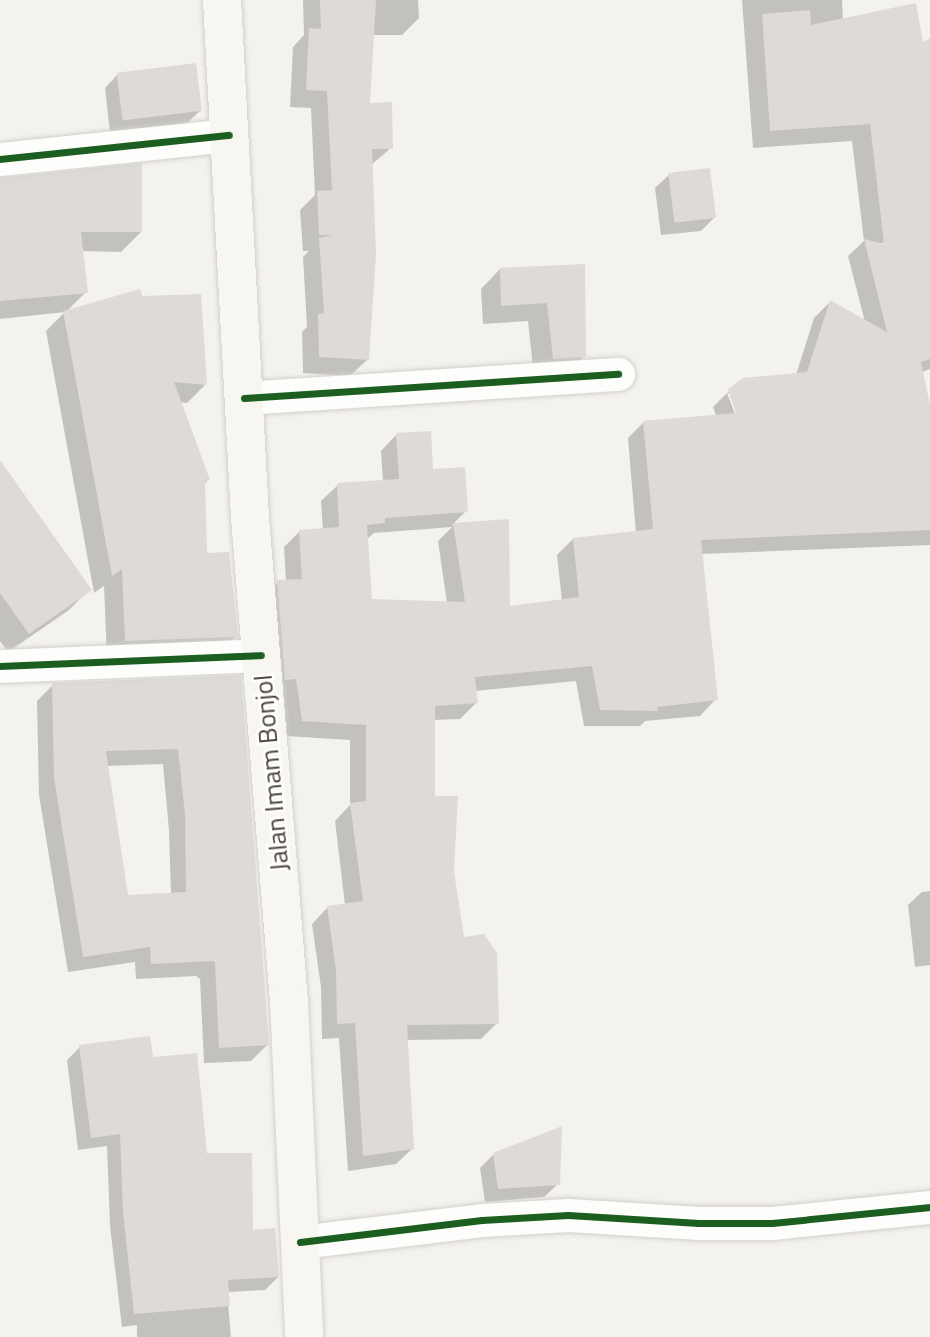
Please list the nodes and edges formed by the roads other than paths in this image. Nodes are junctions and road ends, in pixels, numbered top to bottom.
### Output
1 (222, 0) edge
2 (229, 135) junction
3 (0, 159) edge
4 (618, 374) dead end
5 (244, 398) junction
6 (261, 655) junction
7 (0, 666) edge
8 (930, 1207) edge
9 (300, 1242) junction
10 (304, 1337) edge

1 - 2 main road, Jalan Imam Bonjol
2 - 3 street
2 - 5 main road, Jalan Imam Bonjol
4 - 5 street
5 - 6 main road, Jalan Imam Bonjol
6 - 7 street
6 - 9 main road, Jalan Imam Bonjol
8 - 9 street
9 - 10 main road, Jalan Imam Bonjol

